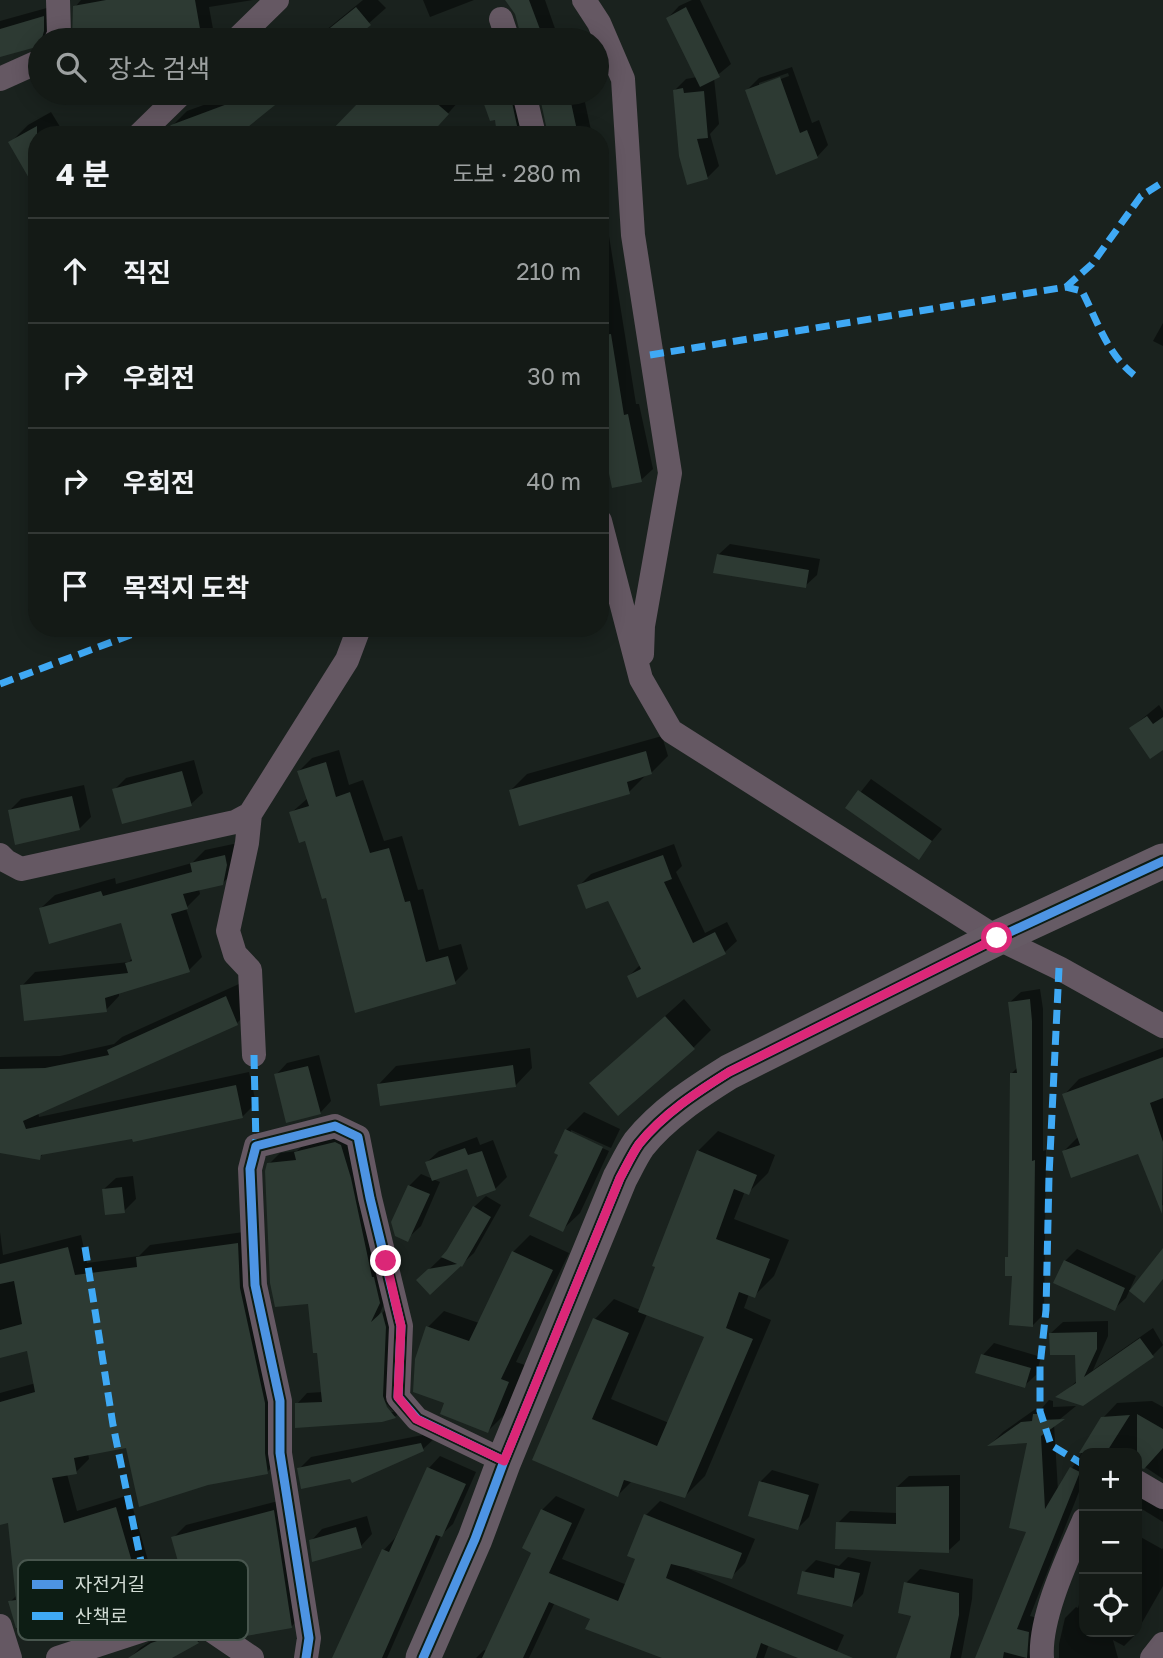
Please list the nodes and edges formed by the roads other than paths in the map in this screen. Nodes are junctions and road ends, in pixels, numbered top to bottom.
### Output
1 (58, 0) edge
2 (277, 0) edge
3 (584, 0) edge
4 (59, 28) edge
5 (248, 28) edge
6 (602, 28) edge
7 (609, 45) edge
8 (28, 66) edge
9 (0, 79) edge
10 (170, 105) edge
11 (527, 105) edge
12 (148, 126) edge
13 (532, 126) edge
14 (609, 555) edge
15 (356, 637) edge
16 (642, 679) junction
17 (250, 814) junction
18 (0, 855) edge
19 (1163, 860) edge
20 (997, 938) junction
21 (1163, 1026) edge
22 (254, 1055) dead end
23 (504, 1461) junction
24 (1142, 1485) edge
25 (1163, 1497) edge
26 (1079, 1532) edge
27 (0, 1626) edge
28 (112, 1640) edge
29 (225, 1640) edge
30 (1163, 1644) edge
31 (10, 1658) edge
32 (58, 1658) edge
33 (252, 1658) edge
34 (306, 1658) edge
35 (423, 1658) edge
36 (1042, 1658) edge
37 (1152, 1658) edge

1 - 4 street
2 - 5 street
3 - 6 street
7 - 16 street
8 - 9 street
10 - 12 street
11 - 13 street
14 - 16 street
15 - 17 street
16 - 20 street
17 - 18 street
17 - 22 street
19 - 20 street
20 - 21 street
20 - 23 street
23 - 34 street
23 - 35 street
24 - 25 street
26 - 36 street
27 - 31 street
28 - 32 street
29 - 33 street
30 - 37 street

